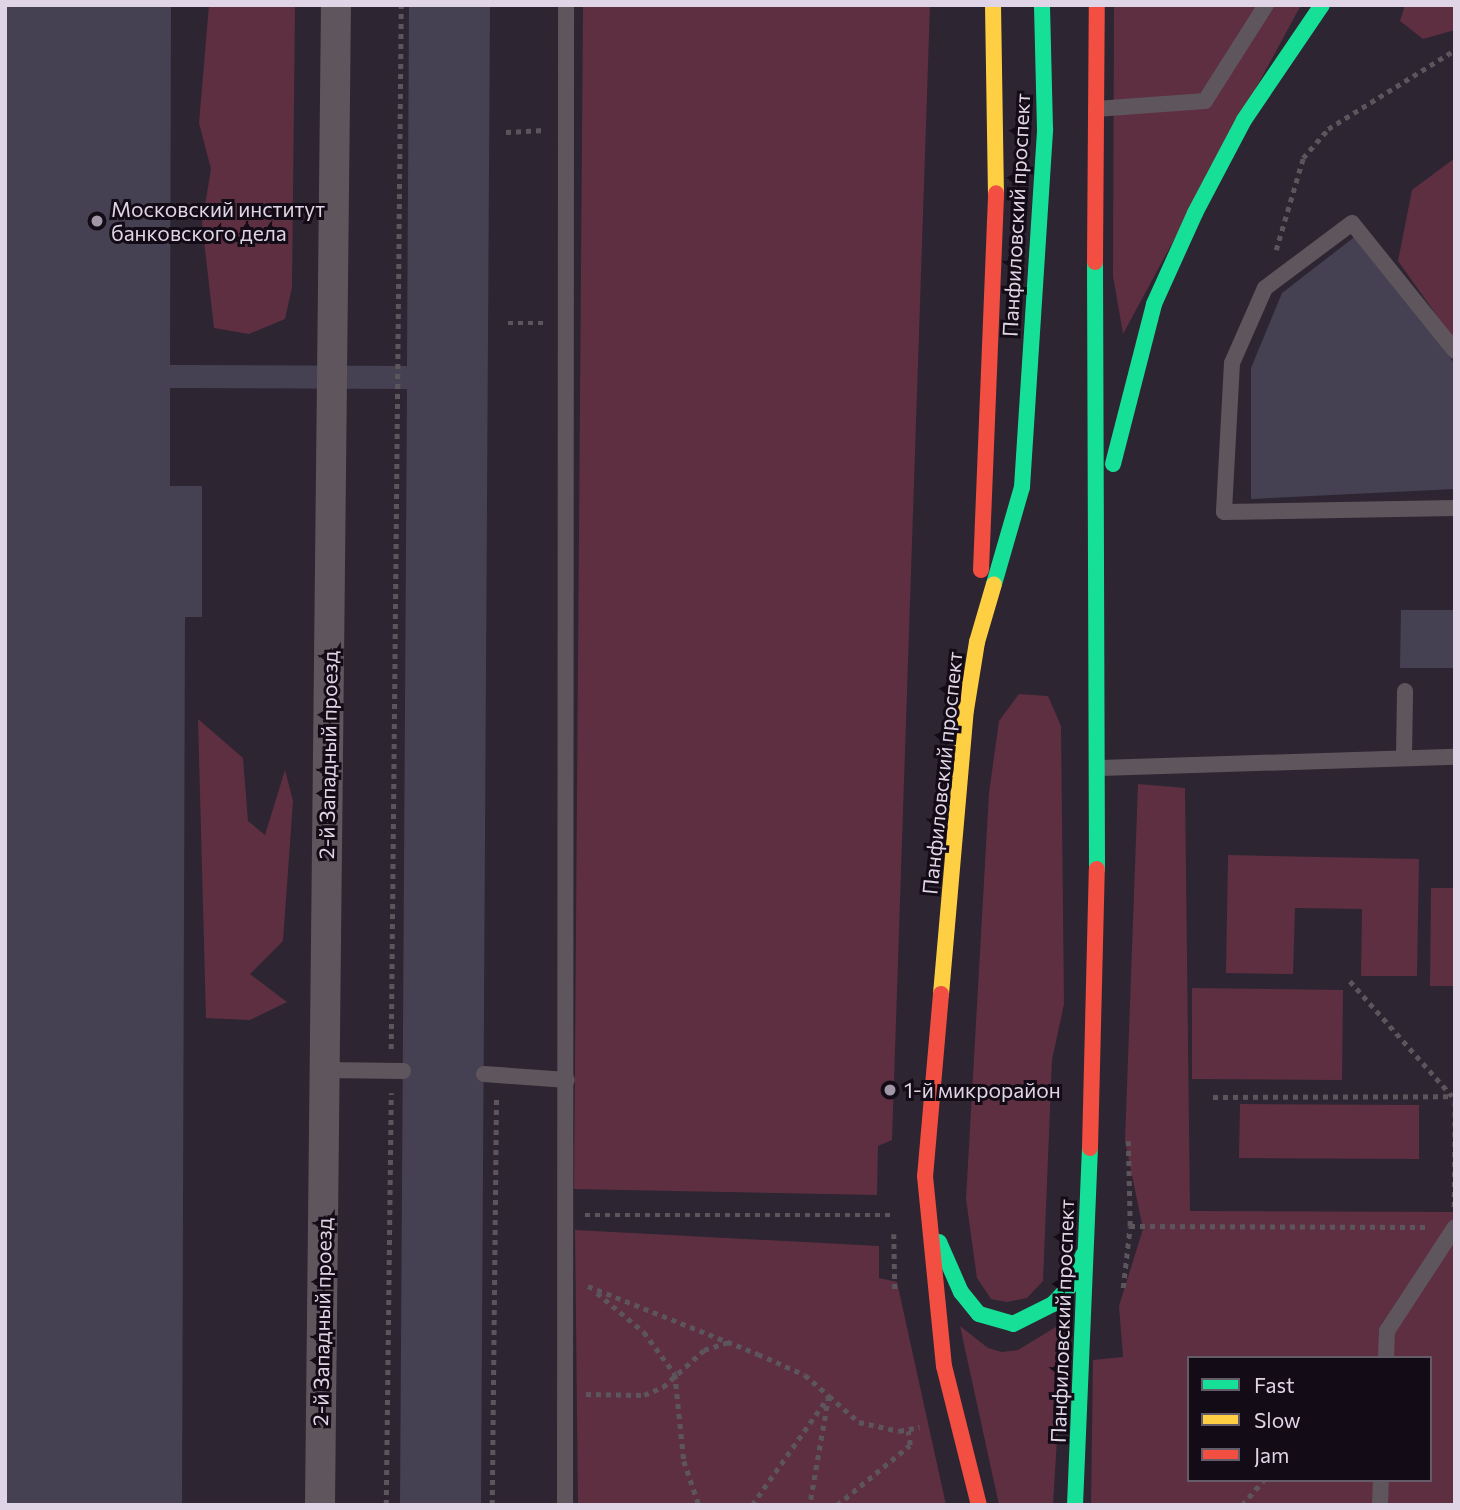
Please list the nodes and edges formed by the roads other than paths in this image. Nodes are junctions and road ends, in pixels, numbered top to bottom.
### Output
1 (336, 5) edge
2 (566, 5) edge
3 (993, 5) edge
4 (1042, 5) edge
5 (1097, 5) edge
6 (1266, 5) edge
7 (1322, 5) edge
8 (1096, 109) junction
9 (1455, 351) edge
10 (1455, 508) edge
11 (1100, 545) junction
12 (977, 642) junction
13 (1405, 691) dead end
14 (1404, 757) junction
15 (1455, 757) edge
16 (1100, 768) junction
17 (325, 1070) junction
18 (397, 1071) road end
19 (490, 1074) road end
20 (567, 1080) junction
21 (926, 1201) junction
22 (1454, 1227) edge
23 (1087, 1245) junction
24 (1386, 1356) edge
25 (1381, 1482) edge
26 (320, 1505) edge
27 (565, 1505) edge
28 (979, 1505) edge
29 (1075, 1505) edge
30 (1380, 1505) edge

1 - 17 street, 2-й Западный проезд
2 - 20 lane
3 - 12 main road
4 - 12 main road, Панфиловский проспект
5 - 8 main road, Панфиловский проспект
6 - 8 lane
7 - 11 main road
8 - 11 main road, Панфиловский проспект
9 - 10 lane
11 - 16 main road, Панфиловский проспект
12 - 21 main road, Панфиловский проспект
13 - 14 lane
14 - 15 lane
14 - 16 lane
16 - 23 main road, Панфиловский проспект
17 - 18 lane
17 - 26 street, 2-й Западный проезд
19 - 20 lane
20 - 27 lane
21 - 23 main road
21 - 28 main road, Панфиловский проспект
22 - 24 lane
23 - 29 main road, Панфиловский проспект
25 - 30 lane

